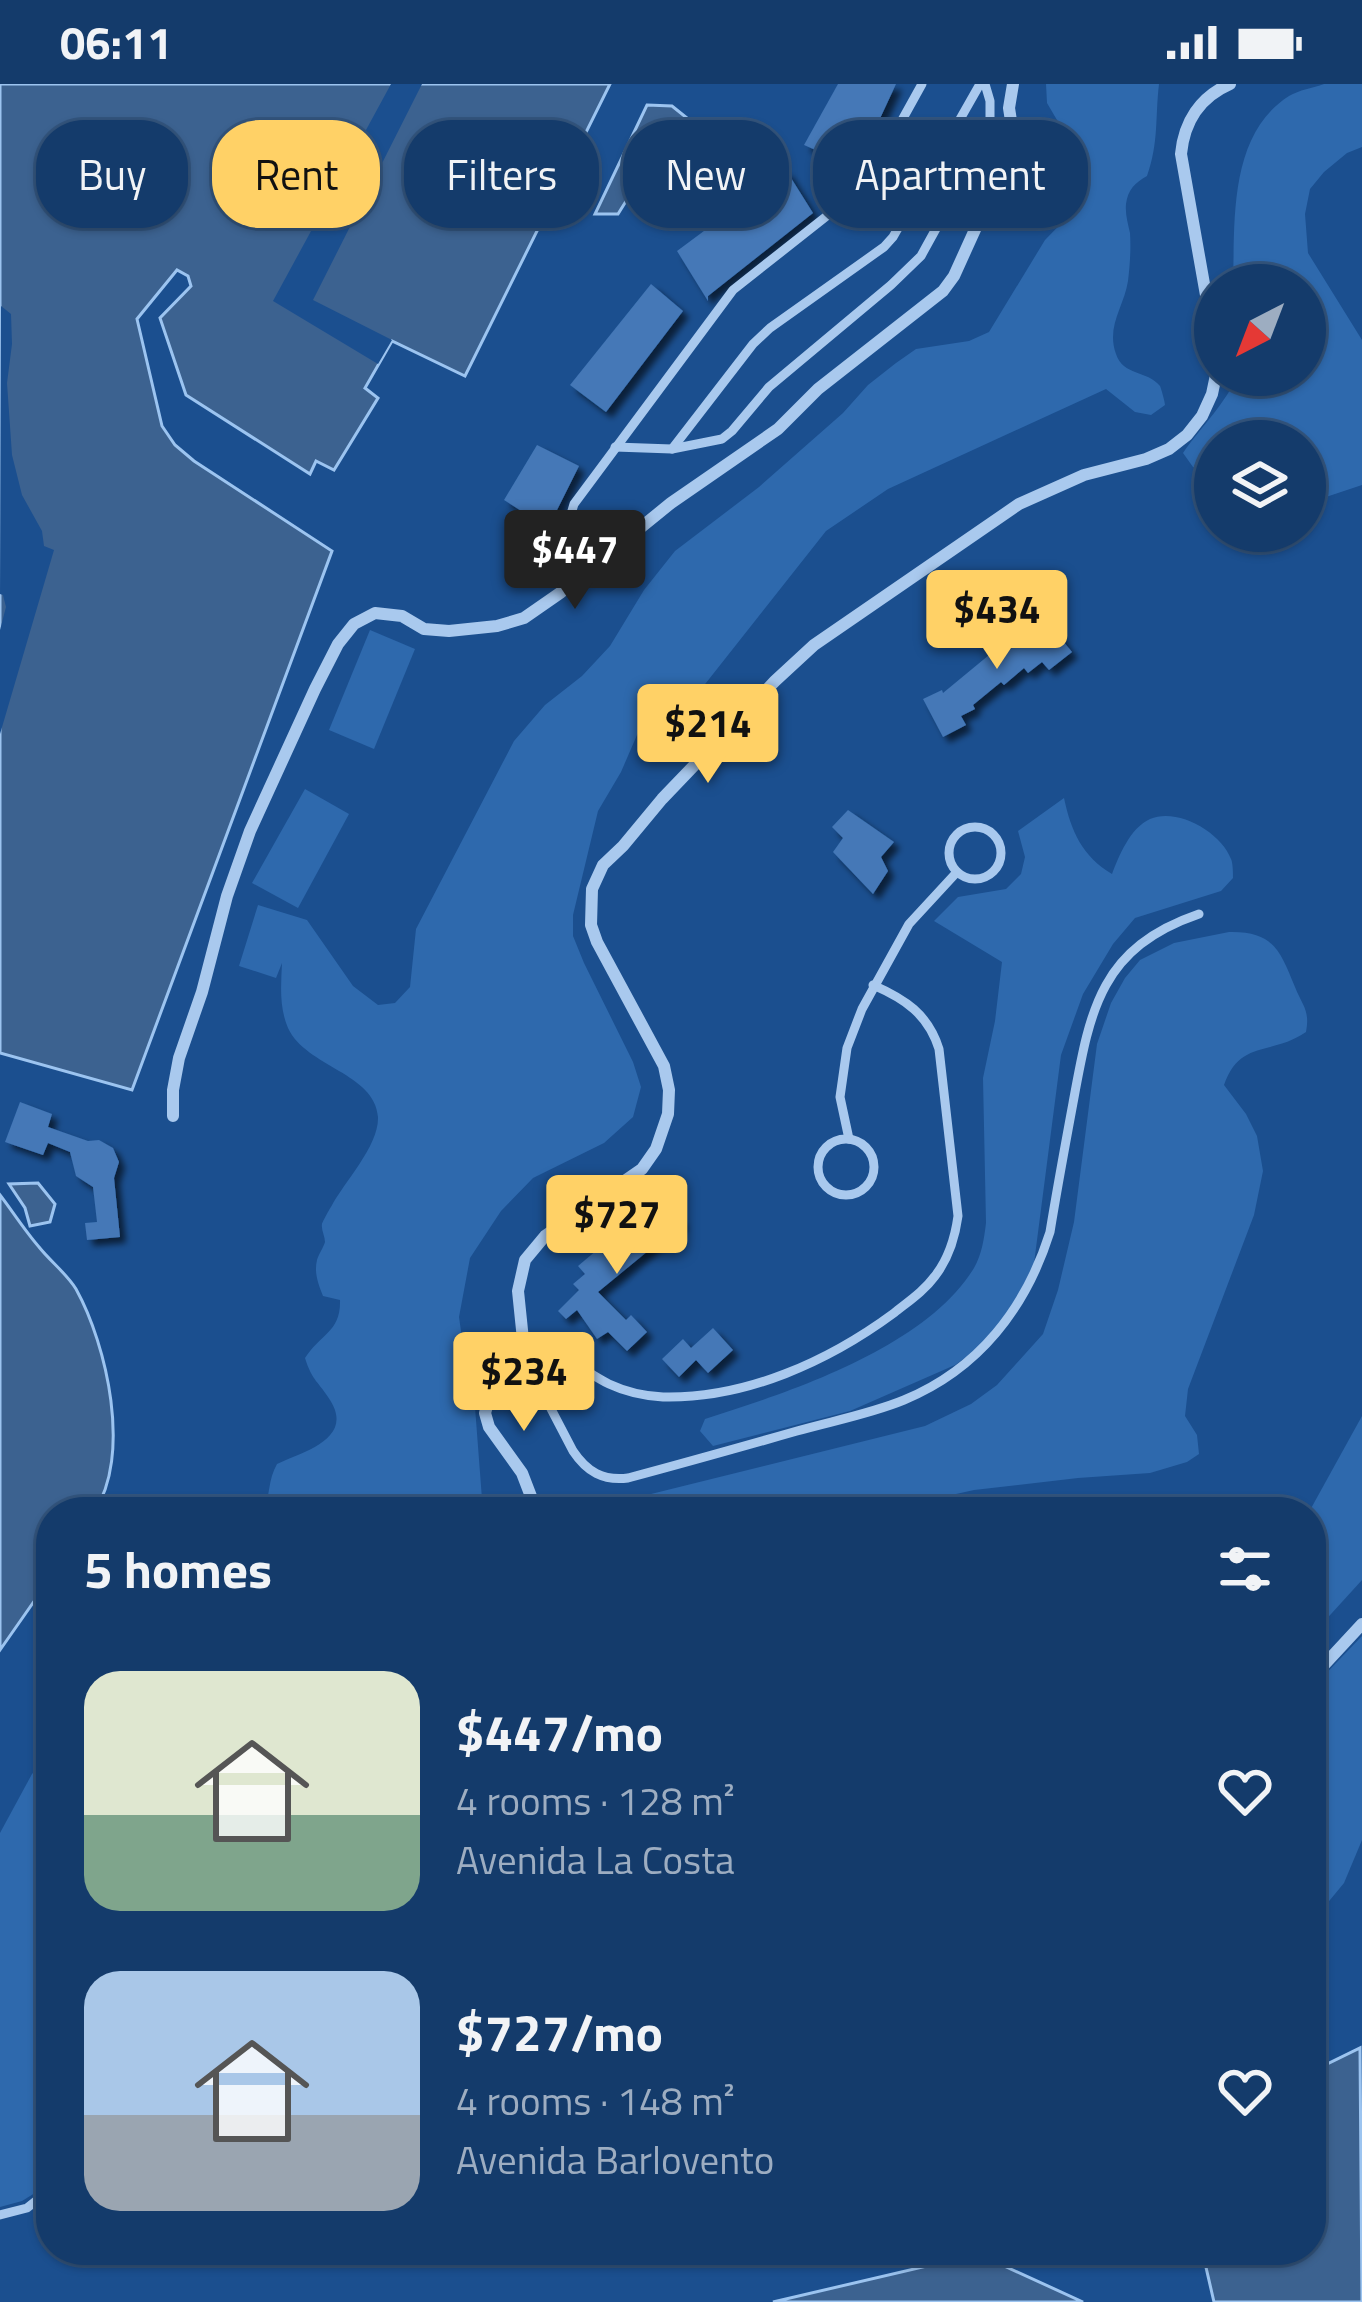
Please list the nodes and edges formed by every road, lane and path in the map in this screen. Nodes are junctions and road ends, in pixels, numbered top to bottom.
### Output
1 (922, 84) edge
2 (982, 84) edge
3 (1013, 84) edge
4 (1230, 84) edge
5 (1200, 264) edge
6 (1211, 396) edge
7 (615, 447) junction
8 (672, 449) junction
9 (594, 567) junction
10 (957, 872) junction
11 (1199, 914) dead end
12 (873, 985) junction
13 (172, 1116) dead end
14 (849, 1139) junction
15 (525, 1359) junction
16 (531, 1497) edge
17 (1362, 1624) edge
18 (1326, 1662) edge
19 (36, 2201) edge
20 (0, 2215) edge

1 - 7 lane
2 - 8 lane
2 - 8 lane
3 - 9 street
4 - 5 street
6 - 15 street
7 - 8 lane
7 - 9 lane
9 - 13 street
10 - 10 lane
10 - 12 lane
11 - 15 lane
12 - 14 lane
12 - 15 lane
14 - 14 lane
15 - 16 street
17 - 18 street
19 - 20 lane

